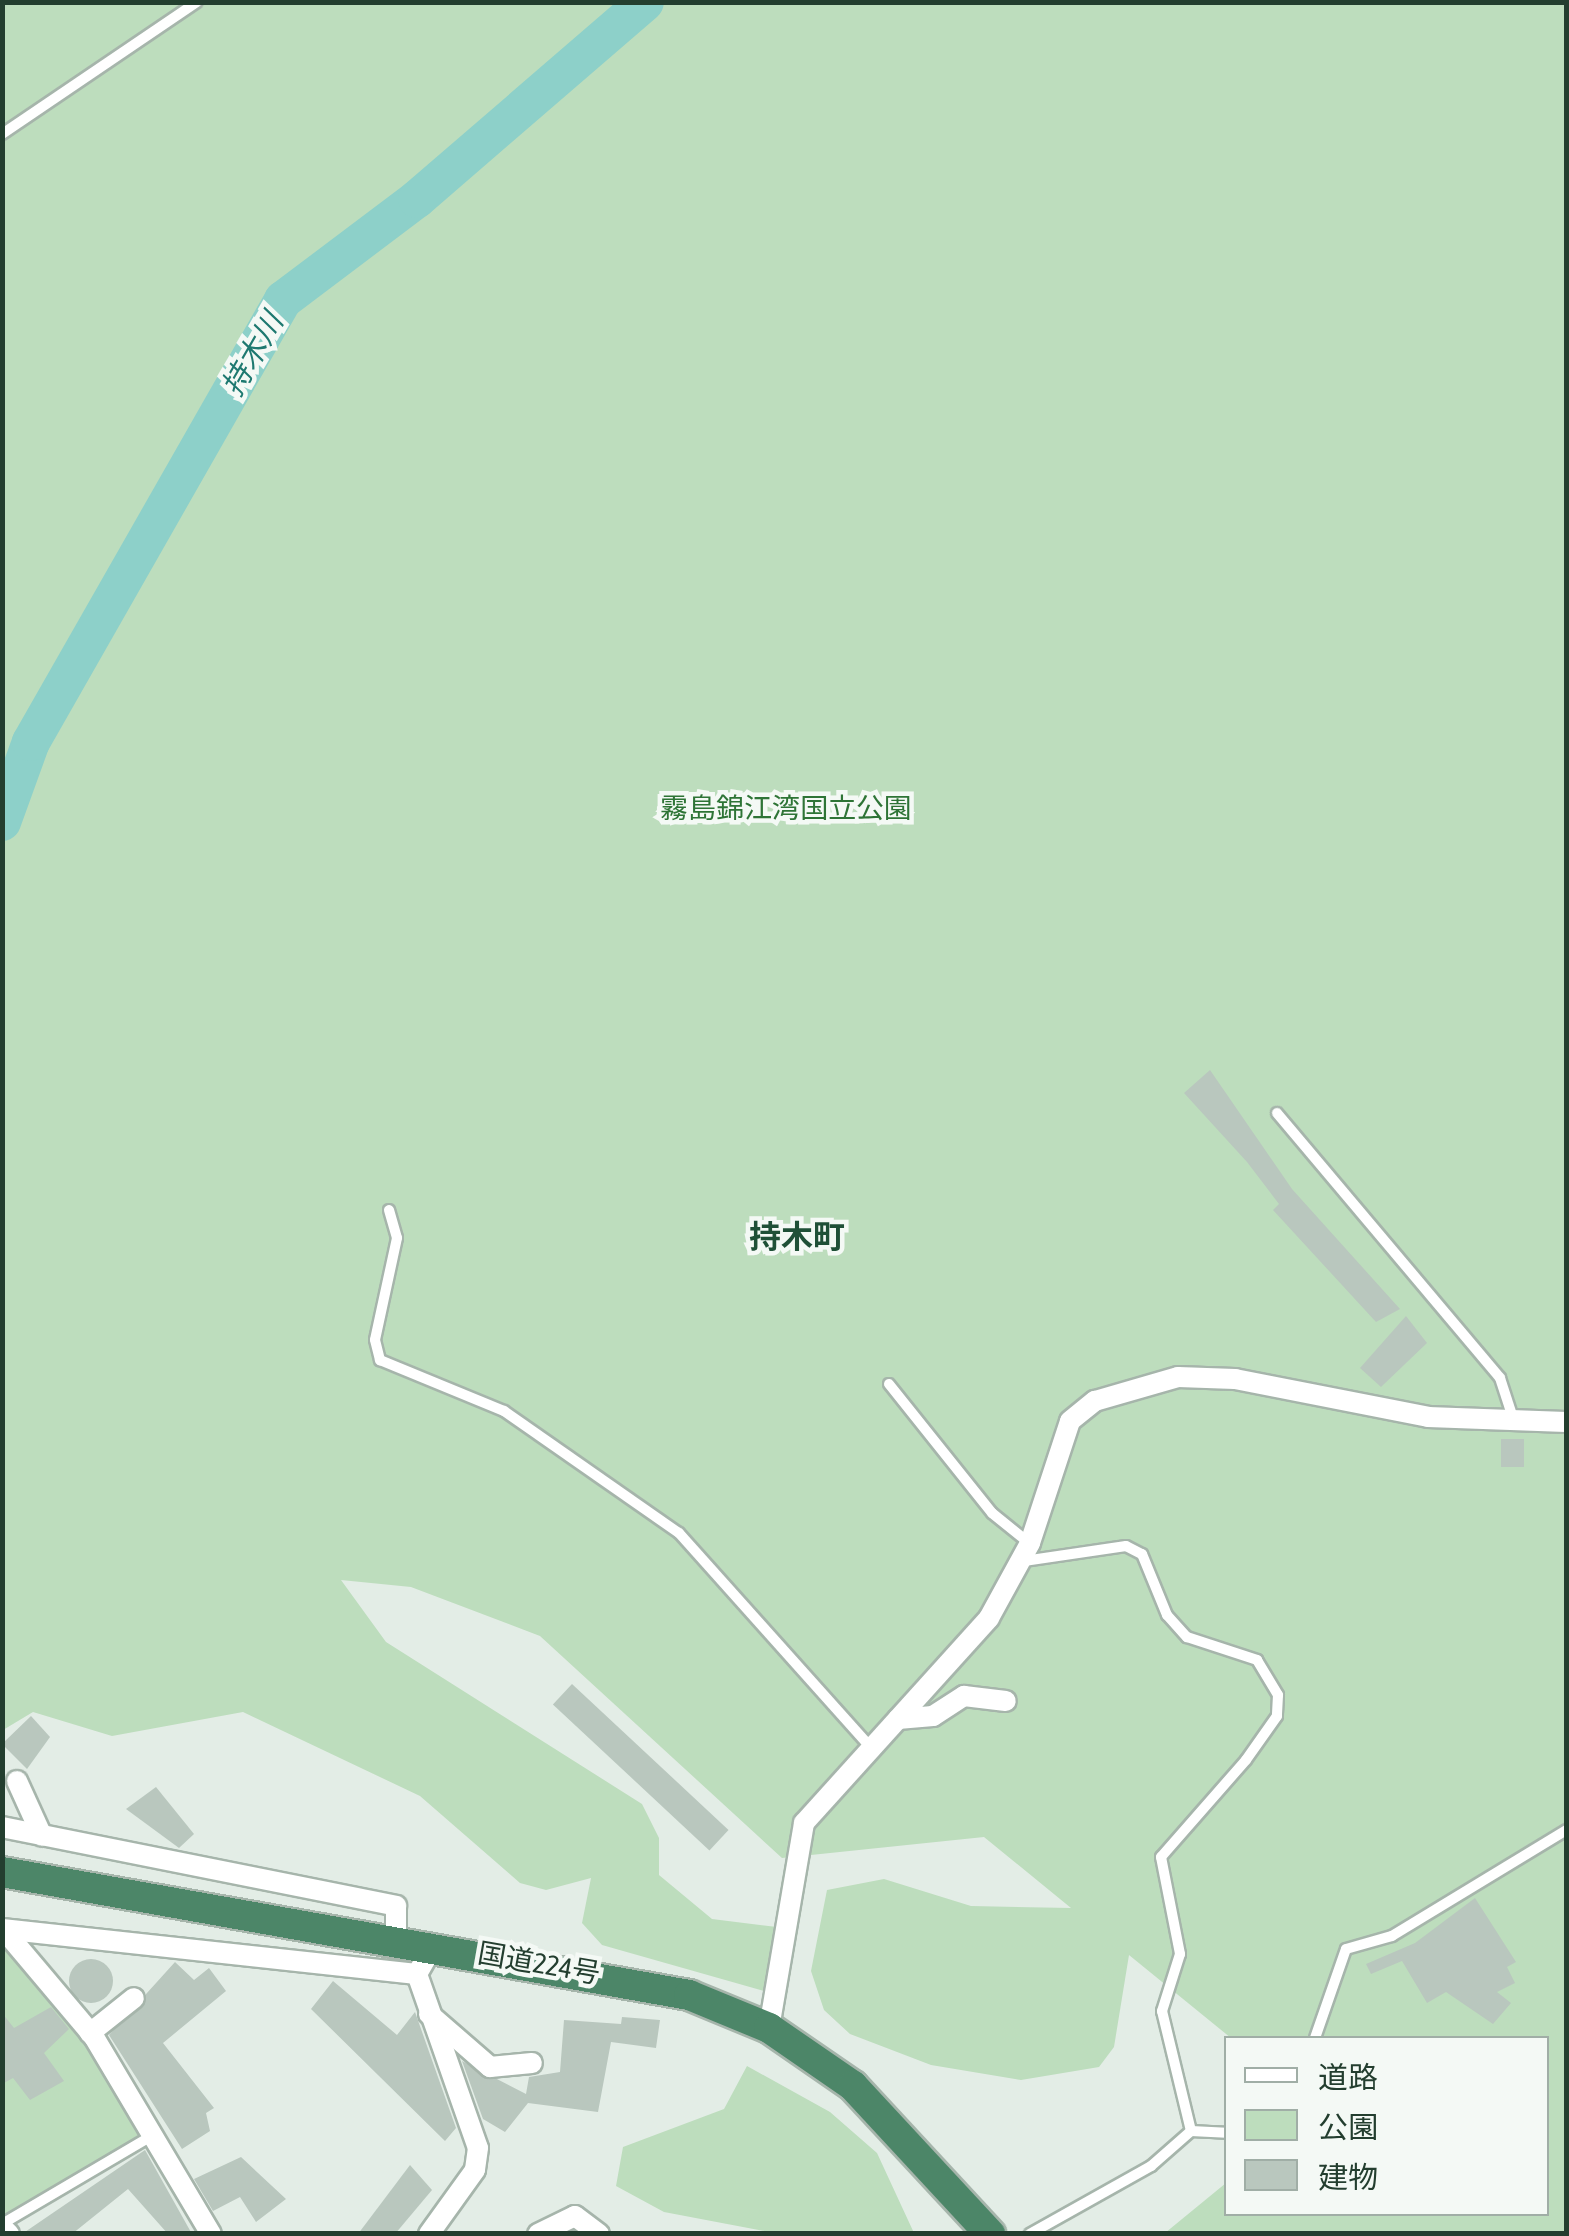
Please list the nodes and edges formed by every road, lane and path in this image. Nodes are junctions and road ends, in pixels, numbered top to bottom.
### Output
1 (197, 2) edge
2 (2, 134) edge
3 (1277, 1113) dead end
4 (389, 1210) dead end
5 (889, 1384) dead end
6 (1514, 1422) junction
7 (1566, 1422) edge
8 (1025, 1553) junction
9 (1006, 1701) dead end
10 (898, 1719) junction
11 (871, 1748) junction
12 (17, 1780) dead end
13 (2, 1827) edge
14 (1566, 1830) edge
15 (42, 1836) junction
16 (2, 1872) edge
17 (3, 1930) edge
18 (396, 1938) junction
19 (434, 1945) junction
20 (417, 1974) junction
21 (134, 1998) dead end
22 (429, 2014) junction
23 (769, 2028) junction
24 (90, 2032) junction
25 (1316, 2036) edge
26 (532, 2062) dead end
27 (1191, 2132) junction
28 (1224, 2133) edge
29 (148, 2138) junction
30 (2, 2212) edge
31 (6, 2227) edge
32 (983, 2230) edge
33 (211, 2234) edge
34 (429, 2234) edge
35 (538, 2234) edge
36 (599, 2234) edge
37 (1030, 2234) edge

1 - 2 lane
3 - 6 lane
4 - 11 lane
5 - 8 lane
6 - 7 street
6 - 8 street
8 - 10 street
8 - 27 lane
9 - 10 street
10 - 11 street
11 - 23 street
12 - 15 street
13 - 15 street
14 - 25 lane
15 - 18 street
16 - 18 highway, 国道224号
17 - 20 street
17 - 24 street
18 - 19 highway, 国道224号
19 - 20 street
19 - 23 highway, 国道224号
20 - 22 street
21 - 24 street
22 - 26 street
22 - 34 street
23 - 32 highway, 国道224号
24 - 29 street
27 - 28 lane
27 - 37 lane
29 - 31 lane
29 - 33 street
30 - 31 lane
35 - 36 street

